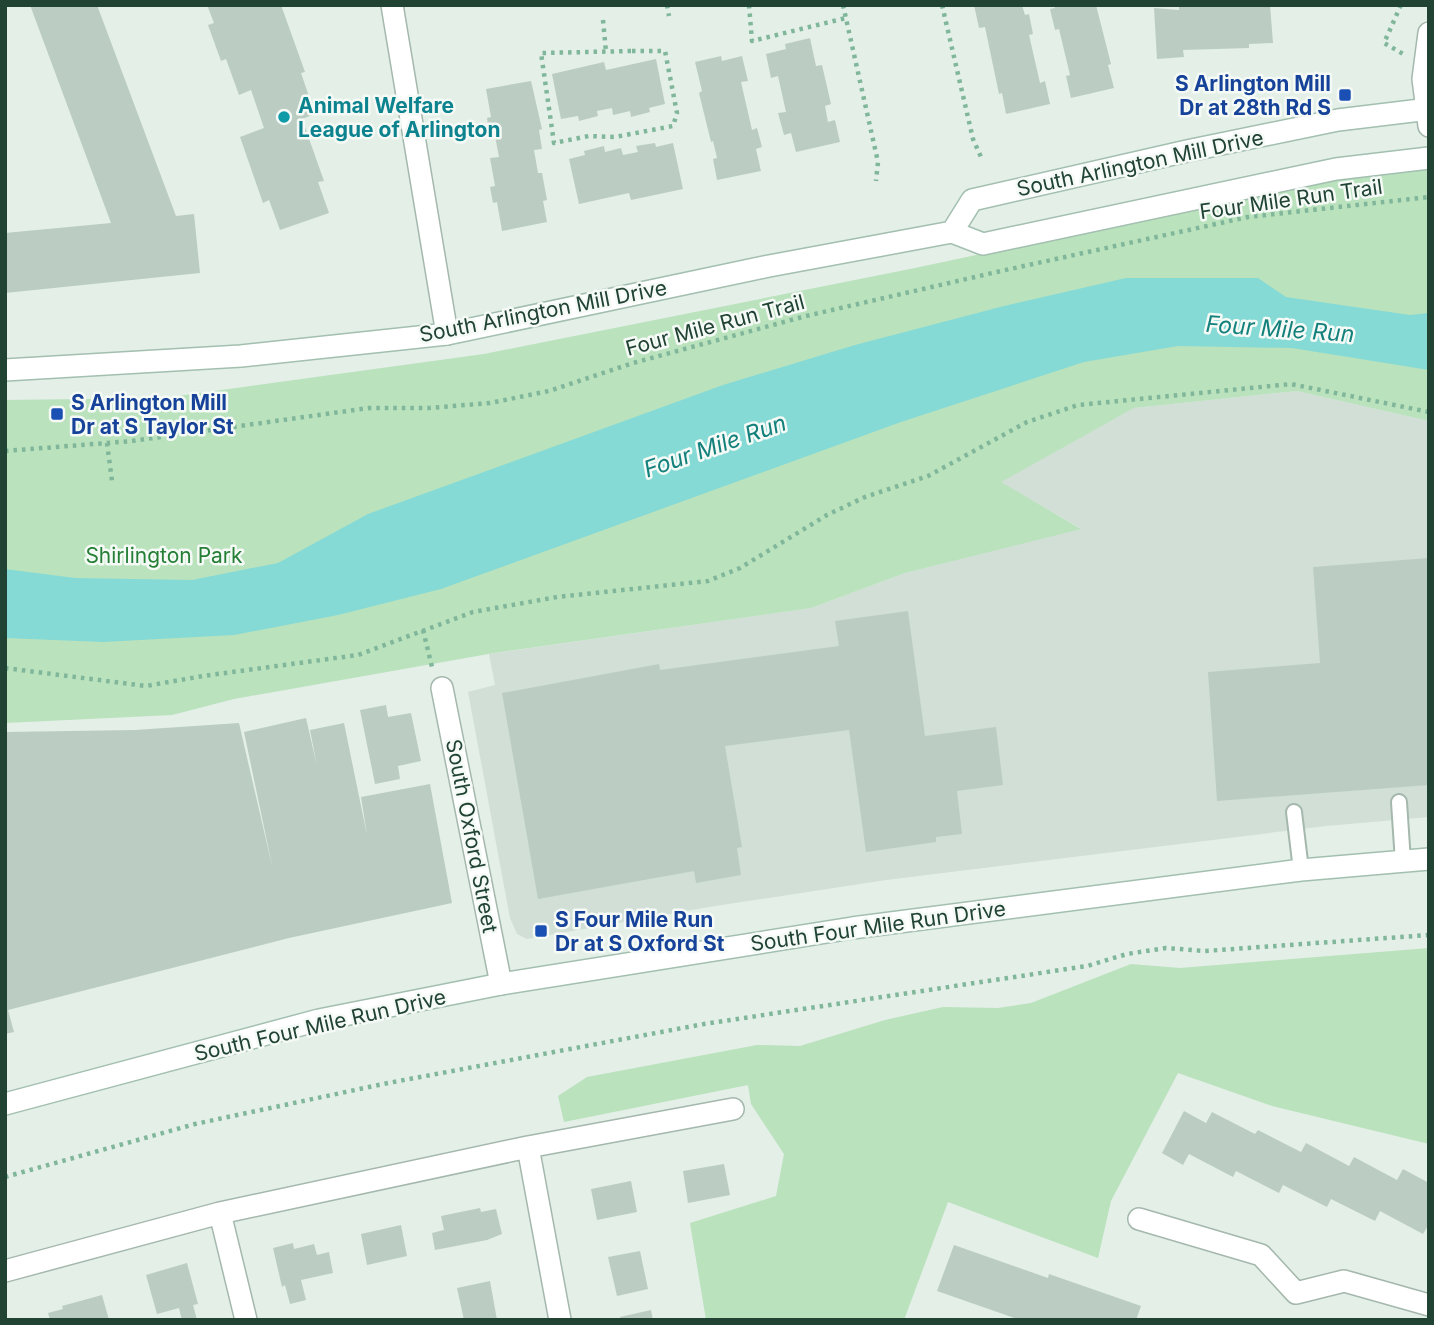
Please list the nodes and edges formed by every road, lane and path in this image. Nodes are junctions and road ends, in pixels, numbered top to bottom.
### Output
1 (392, 5) edge
2 (667, 5) edge
3 (749, 5) edge
4 (843, 5) edge
5 (942, 5) edge
6 (1401, 5) edge
7 (669, 16) dead end
8 (846, 19) junction
9 (603, 20) dead end
10 (1428, 35) edge
11 (606, 52) junction
12 (1405, 64) dead end
13 (1428, 114) edge
14 (981, 157) dead end
15 (1429, 158) edge
16 (876, 181) dead end
17 (1429, 197) edge
18 (952, 232) junction
19 (447, 334) junction
20 (5, 370) edge
21 (1429, 412) edge
22 (5, 442) edge
23 (107, 443) junction
24 (6, 451) edge
25 (113, 481) dead end
26 (424, 630) junction
27 (5, 668) edge
28 (442, 688) joint
29 (1399, 802) dead end
30 (1294, 812) dead end
31 (1429, 859) edge
32 (1403, 862) junction
33 (1301, 870) junction
34 (1429, 935) edge
35 (501, 984) junction
36 (5, 1104) edge
37 (733, 1109) dead end
38 (528, 1147) junction
39 (5, 1177) edge
40 (220, 1213) junction
41 (1139, 1219) dead end
42 (5, 1271) edge
43 (1429, 1305) edge
44 (246, 1320) edge
45 (560, 1320) edge

1 - 19 street
2 - 7 path
3 - 8 path
4 - 8 path
5 - 14 path
6 - 12 path
8 - 16 path
9 - 11 path
10 - 13 street
11 - 11 path
13 - 18 street, South Arlington Mill Drive
15 - 18 street, South Arlington Mill Drive
17 - 23 path, Four Mile Run Trail
18 - 19 street, South Arlington Mill Drive
19 - 20 street, South Arlington Mill Drive
21 - 26 path
22 - 24 path
23 - 24 path, Four Mile Run Trail
23 - 25 path
26 - 27 path
26 - 28 path
28 - 35 street, South Oxford Street
29 - 32 lane
30 - 33 lane
31 - 32 street, South Four Mile Run Drive
32 - 33 street, South Four Mile Run Drive
33 - 35 street, South Four Mile Run Drive
34 - 39 path
35 - 36 street, South Four Mile Run Drive
37 - 38 street
38 - 40 street
38 - 45 street
40 - 42 street
40 - 44 street
41 - 43 street

